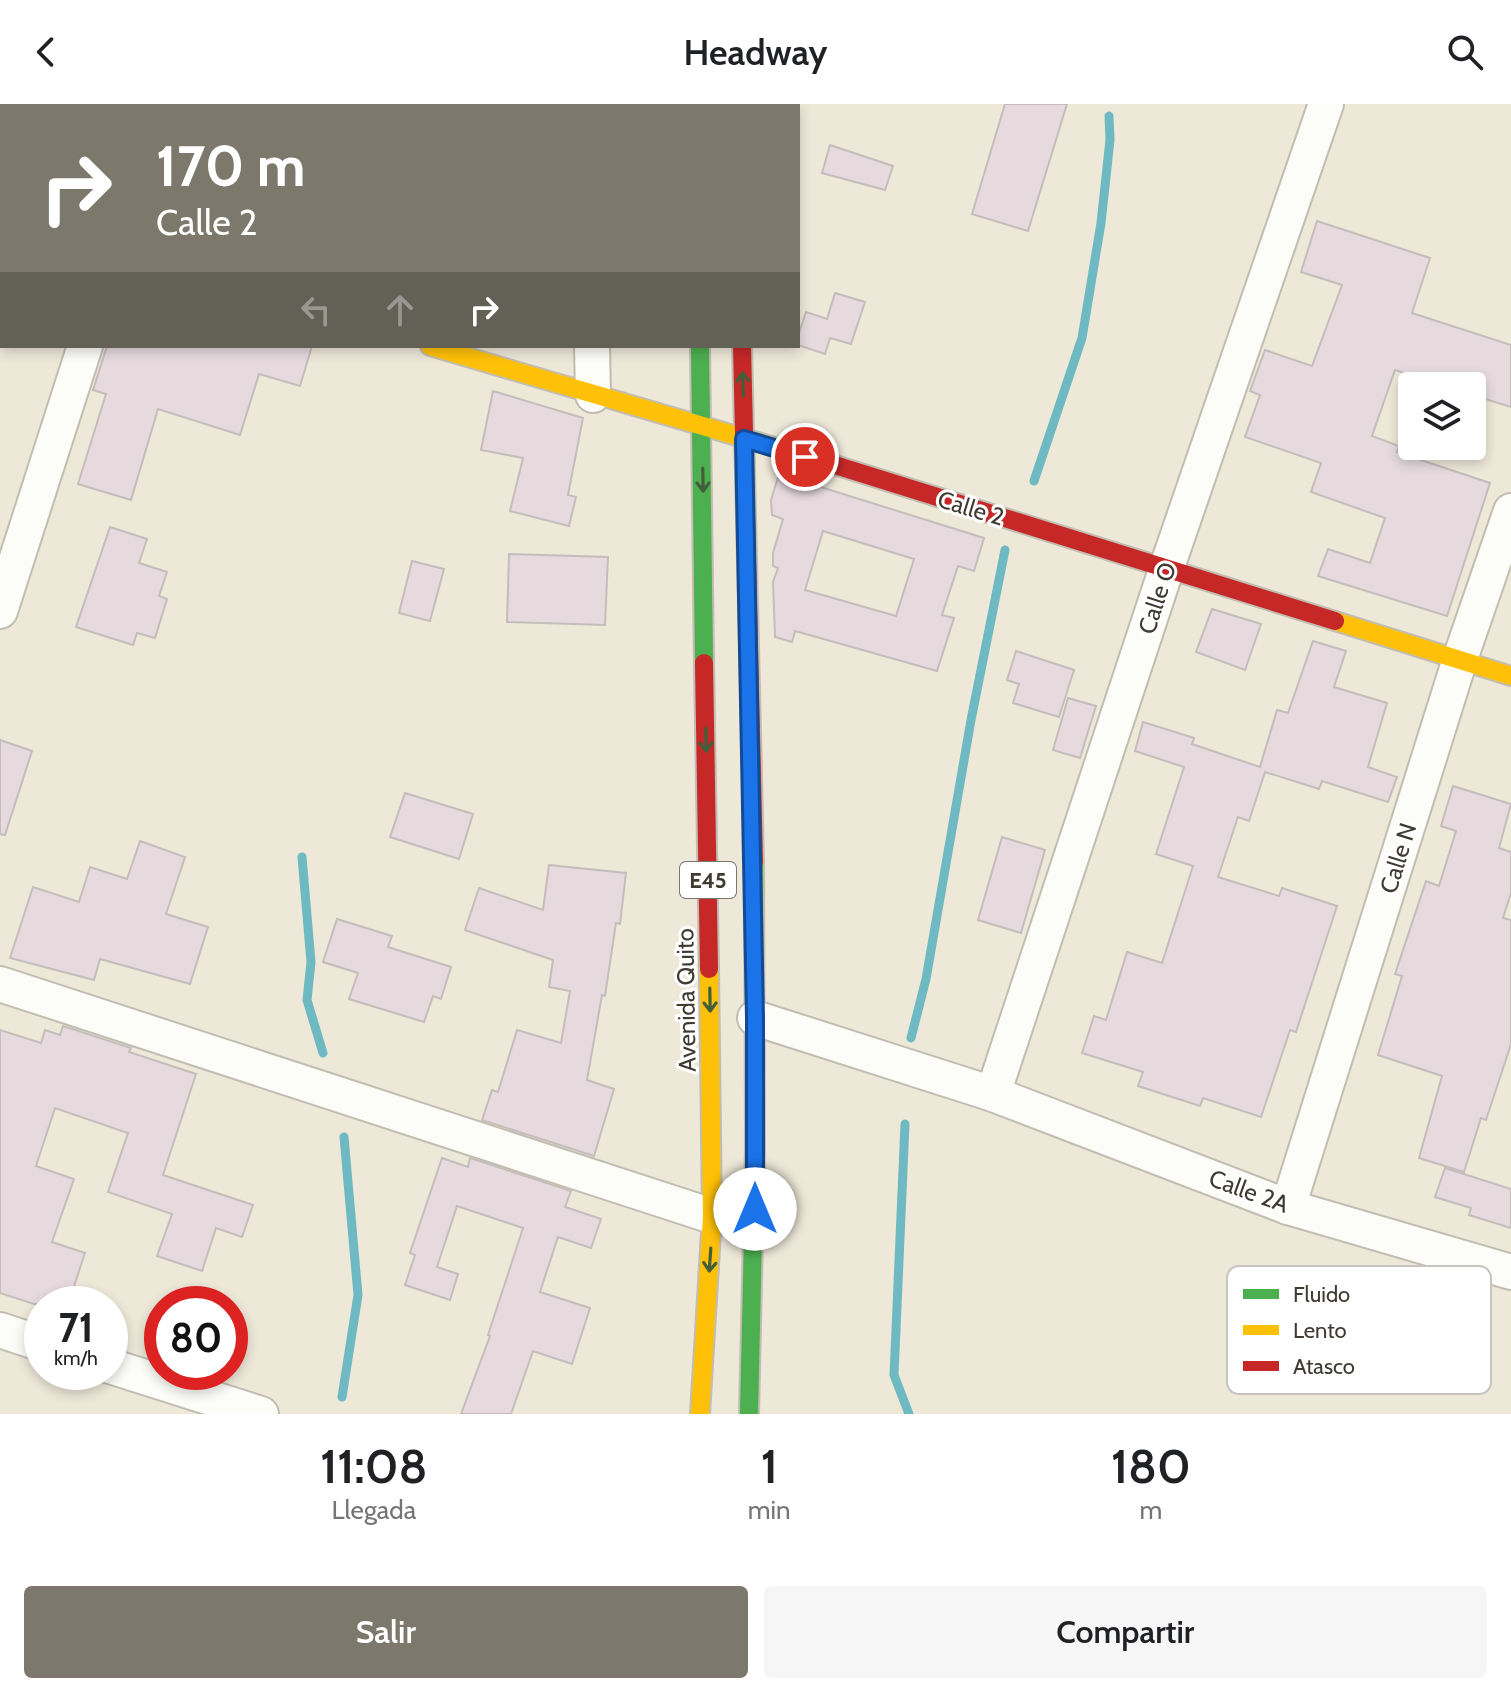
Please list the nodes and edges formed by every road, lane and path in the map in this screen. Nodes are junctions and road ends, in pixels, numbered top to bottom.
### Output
1 (1326, 104) edge
2 (84, 348) edge
3 (437, 348) edge
4 (592, 348) edge
5 (700, 348) edge
6 (742, 348) edge
7 (593, 395) junction
8 (702, 424) junction
9 (744, 439) junction
10 (1511, 511) edge
11 (1167, 567) junction
12 (0, 611) edge
13 (1460, 659) junction
14 (1511, 676) edge
15 (0, 984) edge
16 (755, 1018) junction
17 (993, 1094) junction
18 (1288, 1207) junction
19 (712, 1216) junction
20 (1490, 1266) edge
21 (1491, 1266) edge
22 (1511, 1272) edge
23 (0, 1330) edge
24 (24, 1338) edge
25 (128, 1372) edge
26 (261, 1414) edge
27 (700, 1414) edge
28 (749, 1414) edge

1 - 11 street, Calle O
2 - 12 street
3 - 7 main road, Calle 2
4 - 7 street
5 - 8 main road, Avenida Quito / E45
9 -> 6 main road, E45
7 - 8 main road, Calle 2
8 - 9 main road, Calle 2
8 -> 19 main road, Avenida Quito / E45
9 - 11 main road, Calle 2
9 - 16 main road, E45
10 - 13 street, Calle N
11 - 13 main road, Calle 2
11 - 17 street, Calle O
13 - 14 main road, Calle 2
13 - 18 street, Calle N
15 - 19 street
16 - 17 street, Calle 2A
16 - 28 main road, E45
17 - 18 street, Calle 2A
18 - 20 street, Calle 2A
19 -> 27 main road, Avenida Quito / E45
21 - 22 street, Calle 2A
23 - 24 street
25 - 26 street

